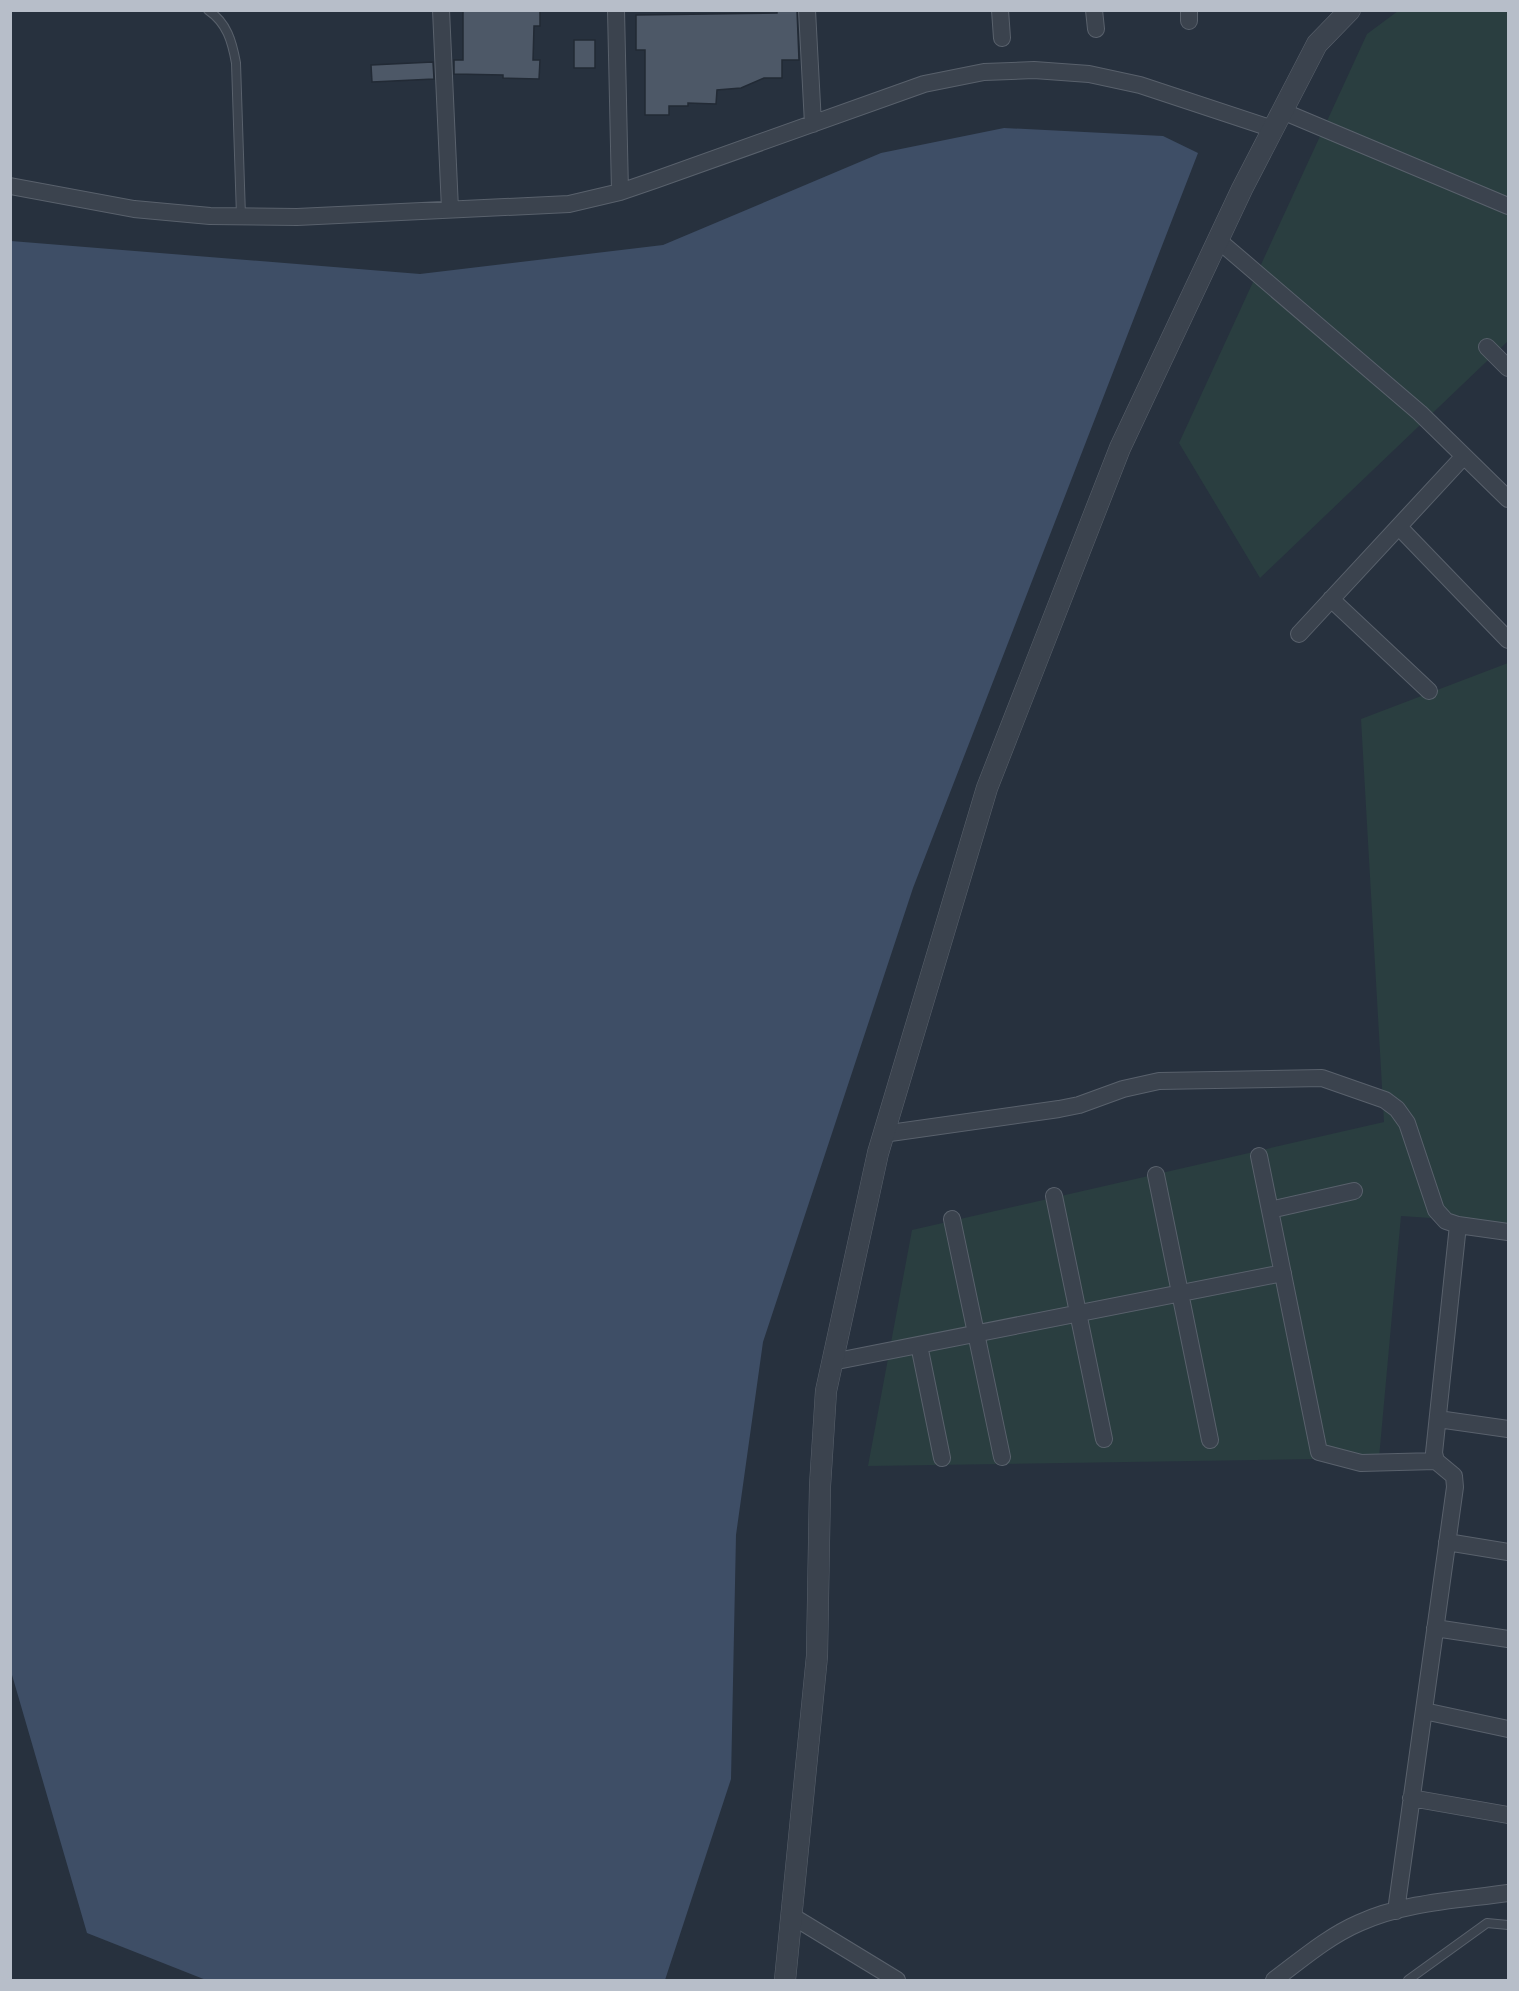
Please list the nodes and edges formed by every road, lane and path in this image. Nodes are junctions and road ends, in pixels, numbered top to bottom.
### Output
1 (208, 10) edge
2 (441, 10) edge
3 (616, 10) edge
4 (807, 10) edge
5 (1000, 10) edge
6 (1094, 10) edge
7 (1350, 10) edge
8 (1096, 29) dead end
9 (1002, 38) dead end
10 (1278, 120) junction
11 (813, 124) junction
12 (10, 186) edge
13 (620, 192) junction
14 (1509, 206) edge
15 (450, 209) junction
16 (241, 216) junction
17 (1218, 240) junction
18 (1487, 346) dead end
19 (1509, 368) edge
20 (1464, 456) junction
21 (1509, 499) edge
22 (1399, 526) junction
23 (1331, 599) junction
24 (1299, 634) dead end
25 (1509, 640) edge
26 (1429, 691) dead end
27 (884, 1134) junction
28 (1259, 1156) dead end
29 (1155, 1175) dead end
30 (1354, 1191) dead end
31 (1054, 1196) dead end
32 (1270, 1210) junction
33 (952, 1219) dead end
34 (1458, 1225) junction
35 (1509, 1232) edge
36 (1282, 1273) junction
37 (1180, 1293) junction
38 (1078, 1313) junction
39 (976, 1333) junction
40 (919, 1345) junction
41 (832, 1362) junction
42 (1438, 1419) junction
43 (1509, 1429) edge
44 (1104, 1438) dead end
45 (1210, 1440) dead end
46 (1002, 1457) dead end
47 (942, 1458) dead end
48 (1436, 1461) junction
49 (1447, 1542) junction
50 (1509, 1552) edge
51 (1435, 1629) junction
52 (1509, 1639) edge
53 (1424, 1711) junction
54 (1509, 1729) edge
55 (1412, 1798) junction
56 (1509, 1815) edge
57 (1509, 1893) edge
58 (1396, 1911) junction
59 (792, 1916) junction
60 (1509, 1925) edge
61 (786, 1980) edge
62 (897, 1980) edge
63 (1274, 1980) edge
64 (1408, 1980) edge

1 - 16 lane
2 - 15 street
3 - 13 street
4 - 11 street
5 - 9 street
6 - 8 street
7 - 10 street
10 - 11 street
10 - 14 street
10 - 17 street
11 - 13 street
12 - 16 street
13 - 15 street
15 - 16 street
17 - 20 street
17 - 27 street
18 - 19 street
20 - 21 street
20 - 22 street
22 - 23 street
22 - 25 street
23 - 24 street
23 - 26 street
27 - 34 street
27 - 41 street
28 - 32 street
29 - 37 street
30 - 32 street
31 - 38 street
32 - 36 street
33 - 39 street
34 - 35 street
34 - 42 street
36 - 37 street
36 - 48 street
37 - 38 street
37 - 45 street
38 - 39 street
38 - 44 street
39 - 40 street
39 - 46 street
40 - 41 street
40 - 47 street
41 - 59 street
42 - 43 street
42 - 48 street
48 - 49 street
49 - 50 street
49 - 51 street
51 - 52 street
51 - 53 street
53 - 54 street
53 - 55 street
55 - 56 street
55 - 58 street
57 - 58 street
58 - 63 street
59 - 61 street
59 - 62 street
60 - 64 lane

